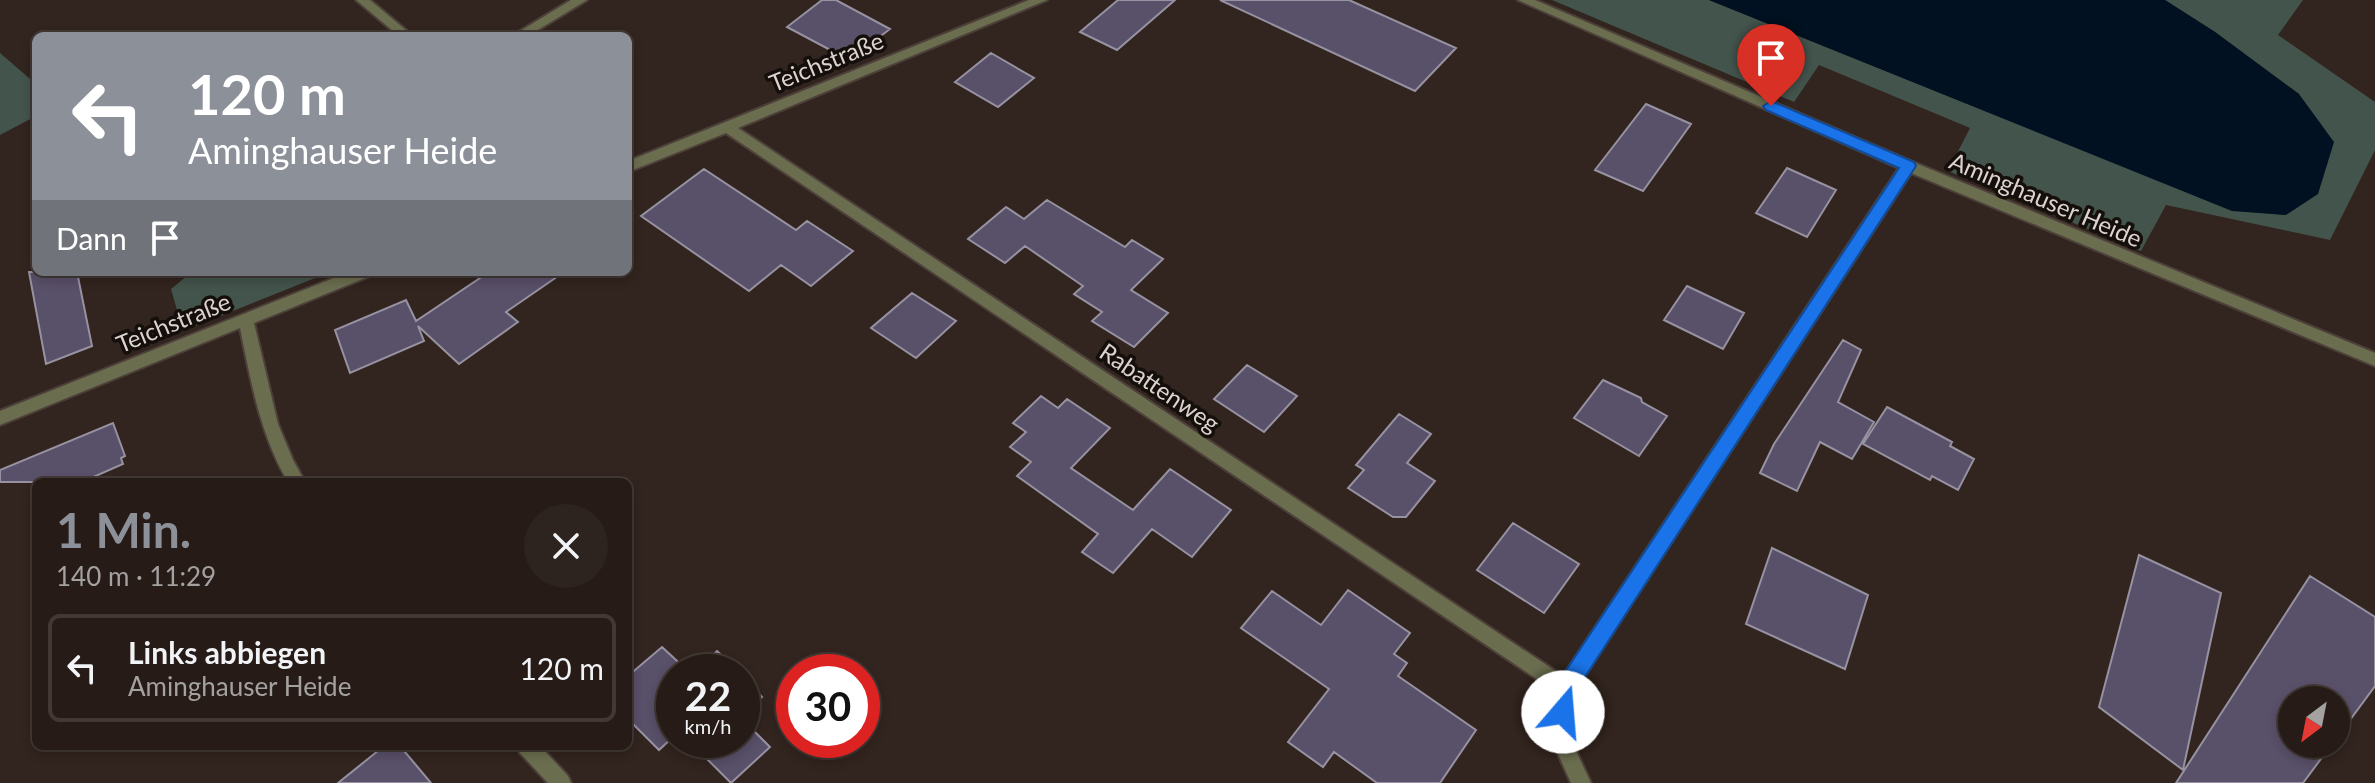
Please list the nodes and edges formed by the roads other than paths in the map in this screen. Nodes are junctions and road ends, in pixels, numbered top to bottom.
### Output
1 (362, 0) edge
2 (581, 0) edge
3 (1041, 0) edge
4 (1524, 0) edge
5 (402, 32) edge
6 (525, 32) edge
7 (727, 127) junction
8 (632, 165) edge
9 (1908, 166) junction
10 (355, 276) edge
11 (246, 319) junction
12 (2375, 360) edge
13 (0, 418) edge
14 (294, 478) edge
15 (1566, 688) junction
16 (531, 750) edge
17 (561, 783) edge
18 (1581, 783) edge

1 - 5 street
2 - 6 street
3 - 7 street, Teichstraße
4 - 9 street, Aminghauser Heide
7 - 8 street, Teichstraße
7 - 15 street, Rabattenweg
9 - 12 street, Aminghauser Heide
9 - 15 street
10 - 11 street, Teichstraße
11 - 13 street, Teichstraße
11 - 14 street
15 - 18 street
16 - 17 street

